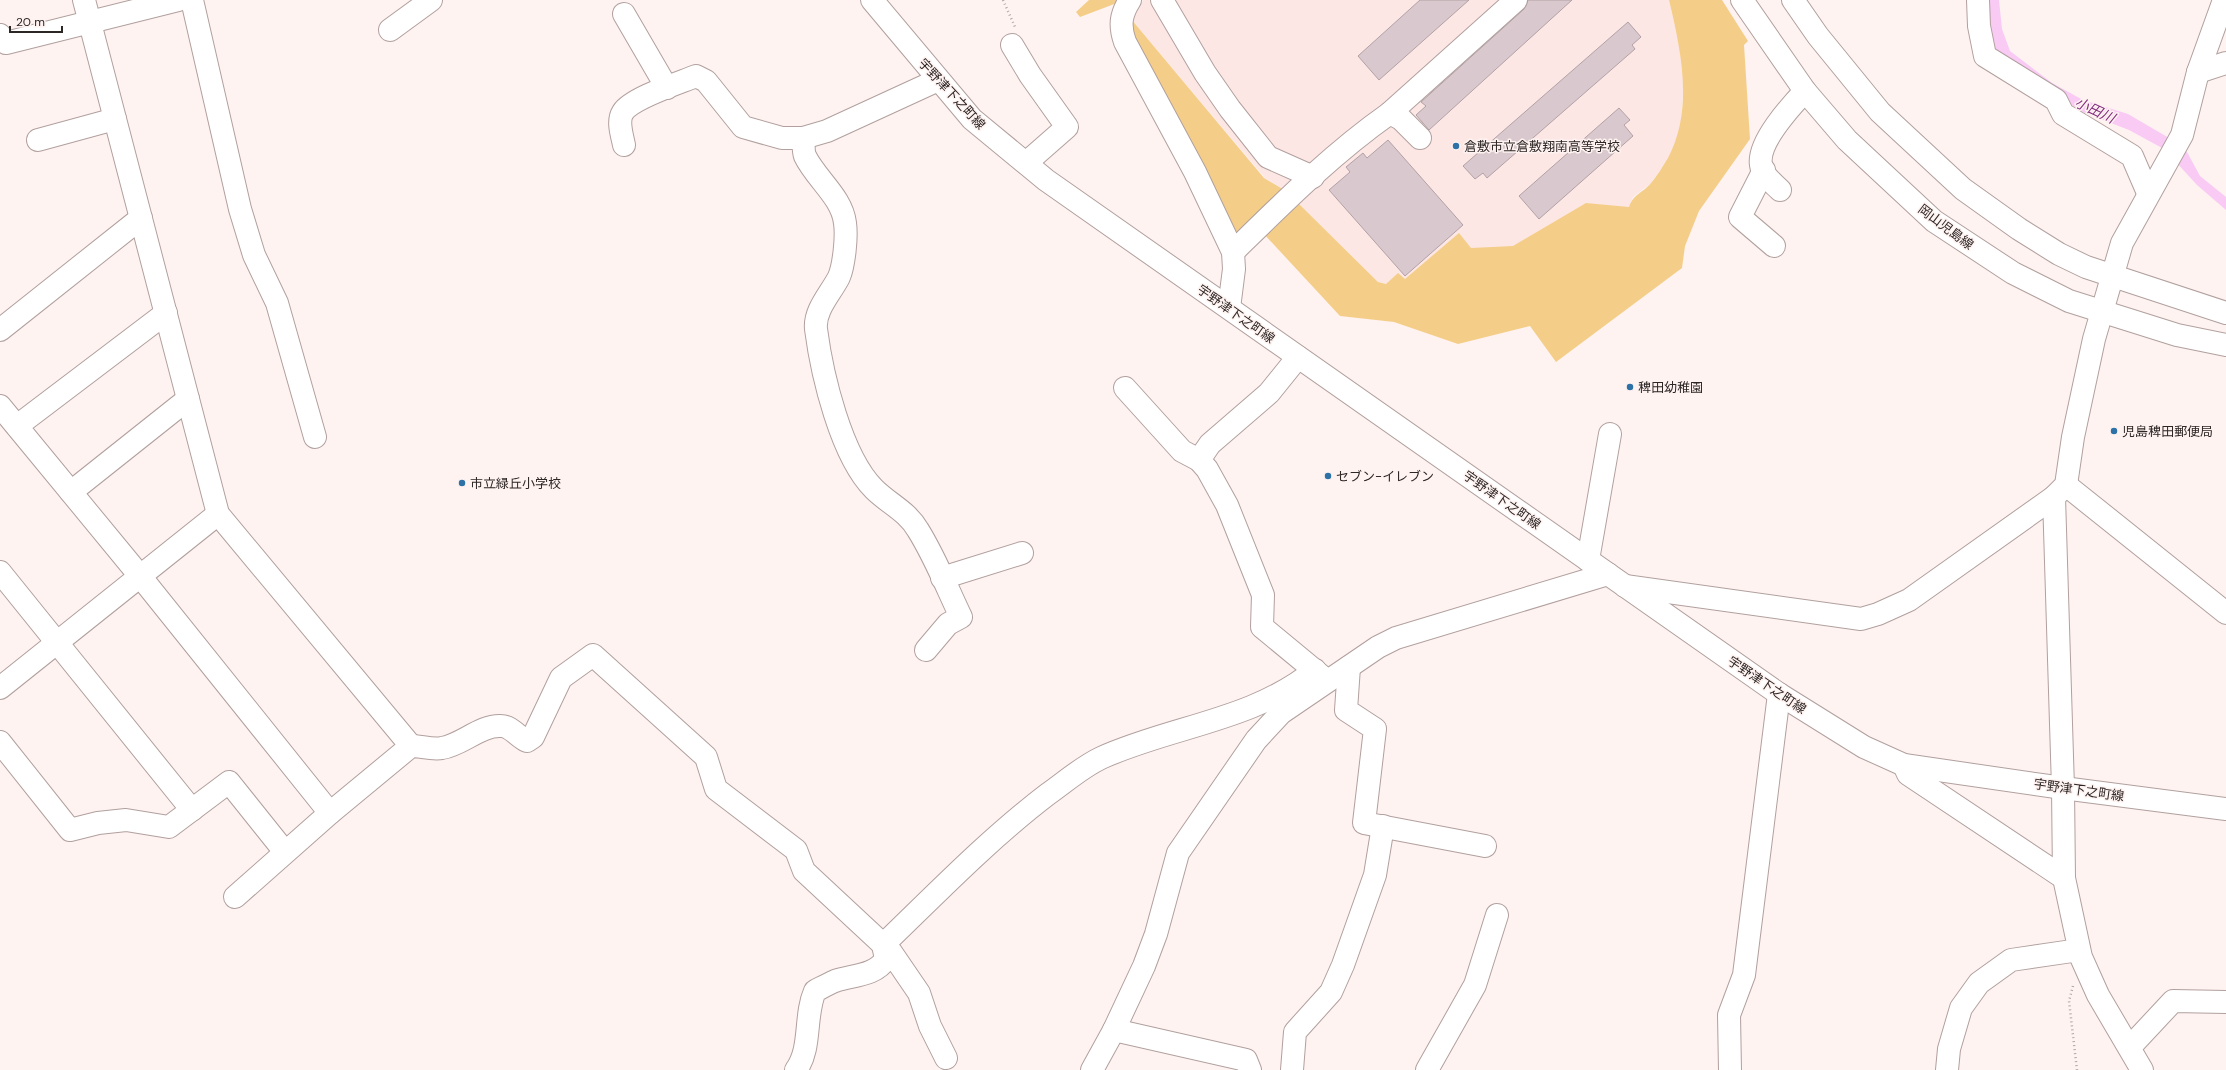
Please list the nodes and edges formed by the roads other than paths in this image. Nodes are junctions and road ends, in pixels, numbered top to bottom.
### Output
1 (84, 0) edge
2 (178, 0) edge
3 (192, 0) edge
4 (872, 0) edge
5 (1130, 0) edge
6 (1162, 0) edge
7 (1516, 0) edge
8 (1742, 0) edge
9 (1793, 0) edge
10 (1978, 0) edge
11 (2224, 0) edge
12 (418, 4) edge
13 (624, 14) dead end
14 (90, 22) junction
15 (390, 30) dead end
16 (0, 35) edge
17 (1012, 44) dead end
18 (2226, 63) edge
19 (2198, 72) junction
20 (938, 80) junction
21 (667, 88) junction
22 (1805, 91) junction
23 (1390, 113) junction
24 (115, 119) junction
25 (804, 138) junction
26 (1420, 138) dead end
27 (38, 140) dead end
28 (624, 145) dead end
29 (1026, 163) junction
30 (1764, 170) junction
31 (1313, 177) junction
32 (1780, 190) dead end
33 (2148, 193) junction
34 (141, 218) junction
35 (1774, 246) dead end
36 (1233, 252) junction
37 (2112, 275) junction
38 (1229, 308) junction
39 (166, 313) junction
40 (2102, 313) junction
41 (2226, 313) edge
42 (0, 330) edge
43 (2226, 345) edge
44 (1298, 357) junction
45 (1125, 388) dead end
46 (188, 399) junction
47 (0, 406) edge
48 (17, 426) junction
49 (1610, 434) dead end
50 (315, 437) dead end
51 (1199, 460) junction
52 (2060, 491) junction
53 (71, 492) junction
54 (218, 514) junction
55 (1022, 553) dead end
56 (1588, 560) junction
57 (0, 572) edge
58 (140, 576) junction
59 (942, 578) junction
60 (1616, 580) junction
61 (2226, 613) edge
62 (57, 643) junction
63 (926, 650) dead end
64 (1349, 667) junction
65 (1322, 676) junction
66 (0, 688) edge
67 (1779, 694) junction
68 (0, 742) edge
69 (411, 746) junction
70 (1904, 765) junction
71 (2063, 788) junction
72 (2226, 809) edge
73 (192, 810) junction
74 (330, 813) junction
75 (1383, 826) junction
76 (1485, 846) dead end
77 (285, 852) junction
78 (2064, 878) junction
79 (235, 897) dead end
80 (1497, 915) dead end
81 (883, 945) junction
82 (2080, 953) junction
83 (2226, 1002) edge
84 (1114, 1030) junction
85 (2130, 1047) junction
86 (946, 1058) dead end
87 (796, 1070) edge
88 (1092, 1070) edge
89 (1250, 1070) edge
90 (1292, 1070) edge
91 (1427, 1070) edge
92 (1730, 1070) edge
93 (1947, 1070) edge
94 (2142, 1070) edge

1 - 14 street
2 - 14 street
3 - 50 street
4 - 20 street, 宇野津下之町線
5 - 36 street
6 - 31 street
7 - 23 street
8 - 22 street, 岡山児島線
9 - 37 street
10 - 33 street
11 - 19 street
12 - 15 street
13 - 21 street
14 - 16 street
14 - 24 street
17 - 29 street
18 - 19 street
19 - 33 street
20 - 25 street
20 - 29 street, 宇野津下之町線
21 - 25 street
21 - 28 street
22 - 30 street
22 - 40 street, 岡山児島線
23 - 26 street
23 - 31 street
24 - 27 street
24 - 34 street
25 - 59 street
29 - 38 street, 宇野津下之町線
30 - 32 street
30 - 35 street
31 - 36 street
33 - 37 street
34 - 39 street
34 - 42 street
36 - 38 street
37 - 40 street
37 - 41 street
38 - 44 street, 宇野津下之町線
39 - 46 street
39 - 48 street
40 - 43 street, 岡山児島線
40 - 52 street
44 - 51 street
44 - 56 street, 宇野津下之町線
45 - 51 street
46 - 53 street
46 - 54 street
47 - 48 street
48 - 53 street
49 - 56 street
51 - 65 street
52 - 60 street
52 - 61 street
52 - 71 street
53 - 58 street
54 - 58 street
54 - 69 street
55 - 59 street
56 - 60 street, 宇野津下之町線
57 - 62 street
58 - 62 street
58 - 74 street
59 - 63 street
60 - 64 street
60 - 67 street, 宇野津下之町線
62 - 66 street
62 - 73 street
64 - 65 street
64 - 75 street
65 - 81 street
65 - 84 street
67 - 70 street, 宇野津下之町線
67 - 92 street
68 - 73 street
69 - 74 street
69 - 81 street
70 - 71 street, 宇野津下之町線
70 - 78 street
71 - 72 street, 宇野津下之町線
71 - 78 street
73 - 77 street
74 - 77 street
75 - 76 street
75 - 90 street
77 - 79 street
78 - 82 street
80 - 91 street
81 - 86 street
81 - 87 street
82 - 85 street
82 - 93 street
83 - 85 street
84 - 88 street
84 - 89 street
85 - 94 street

